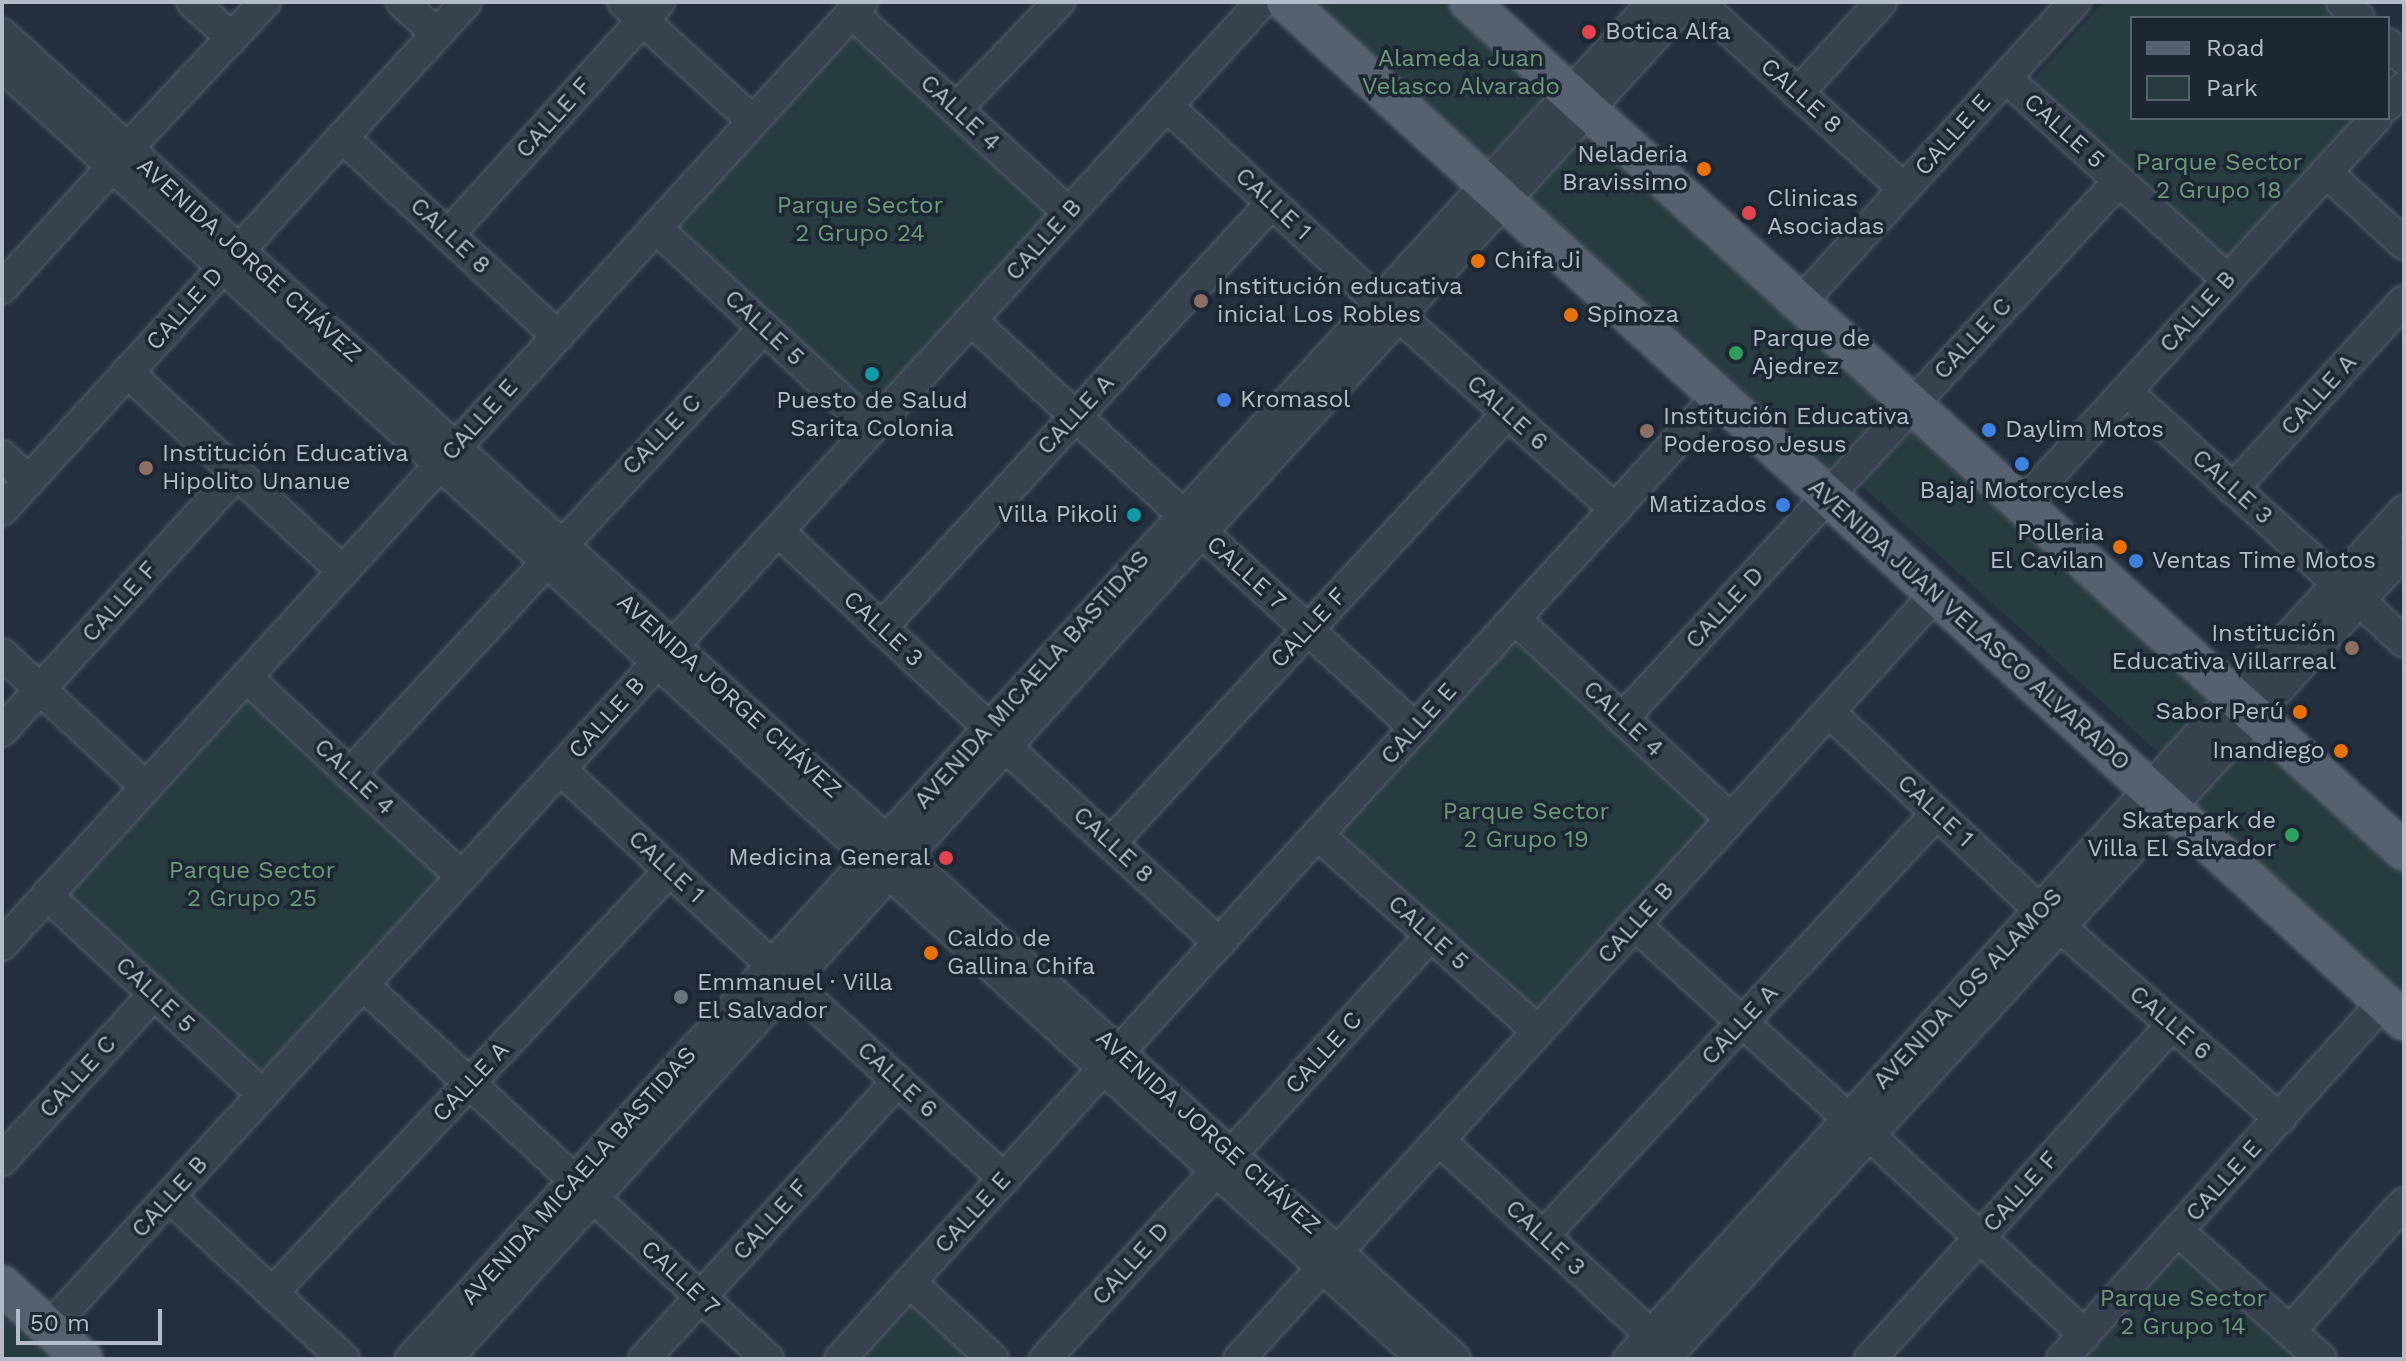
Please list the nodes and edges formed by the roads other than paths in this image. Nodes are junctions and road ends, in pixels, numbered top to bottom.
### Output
1 (192, 2) edge
2 (265, 2) edge
3 (402, 2) edge
4 (466, 2) edge
5 (1059, 2) edge
6 (1262, 2) edge
7 (1286, 2) edge
8 (1469, 2) edge
9 (1654, 2) edge
10 (1686, 2) edge
11 (1698, 2) edge
12 (1881, 2) edge
13 (2075, 2) edge
14 (2342, 2) edge
15 (857, 7) edge
16 (642, 8) edge
17 (2357, 16) edge
18 (2, 34) edge
19 (437, 34) junction
20 (232, 38) junction
21 (2, 66) edge
22 (2006, 78) junction
23 (2404, 87) edge
24 (1798, 93) junction
25 (1578, 101) junction
26 (2390, 103) edge
27 (1167, 106) junction
28 (956, 109) junction
29 (2374, 120) edge
30 (753, 121) junction
31 (342, 137) junction
32 (120, 158) junction
33 (2326, 172) junction
34 (2119, 181) junction
35 (1904, 189) junction
36 (1496, 192) junction
37 (1272, 203) junction
38 (1069, 213) junction
39 (656, 228) junction
40 (448, 235) junction
41 (2404, 244) edge
42 (230, 260) junction
43 (6, 275) edge
44 (2228, 280) junction
45 (2404, 301) edge
46 (1799, 304) junction
47 (1389, 309) junction
48 (971, 320) junction
49 (764, 328) junction
50 (558, 336) junction
51 (127, 372) junction
52 (2126, 391) junction
53 (1718, 396) junction
54 (1911, 407) junction
55 (1508, 413) junction
56 (1075, 416) junction
57 (872, 428) junction
58 (2, 456) edge
59 (447, 457) junction
60 (237, 474) junction
61 (29, 481) junction
62 (2233, 489) junction
63 (1827, 497) junction
64 (2021, 506) junction
65 (1615, 509) junction
66 (2, 510) edge
67 (2404, 511) edge
68 (1193, 525) junction
69 (778, 531) junction
70 (552, 552) junction
71 (2404, 552) edge
72 (343, 571) junction
73 (2349, 592) junction
74 (1934, 596) junction
75 (1515, 619) junction
76 (881, 628) junction
77 (1308, 630) junction
78 (2404, 642) edge
79 (2, 654) edge
80 (664, 656) junction
81 (246, 677) junction
82 (40, 689) junction
83 (2245, 705) junction
84 (1829, 712) junction
85 (1623, 718) junction
86 (1415, 728) junction
87 (2, 731) edge
88 (998, 738) junction
89 (560, 769) junction
90 (350, 774) junction
91 (146, 787) junction
92 (2161, 799) junction
93 (1937, 813) junction
94 (1731, 819) junction
95 (1318, 835) junction
96 (1111, 843) junction
97 (2404, 851) edge
98 (889, 858) junction
99 (670, 870) junction
100 (462, 877) junction
101 (47, 895) junction
102 (2050, 919) junction
103 (1635, 925) junction
104 (1431, 935) junction
105 (1219, 943) junction
106 (2, 945) edge
107 (781, 973) junction
108 (363, 985) junction
109 (154, 994) junction
110 (2394, 1012) edge
111 (1742, 1023) junction
112 (2172, 1025) junction
113 (1538, 1031) junction
114 (1112, 1060) junction
115 (898, 1081) junction
116 (469, 1084) junction
117 (263, 1095) junction
118 (2280, 1119) junction
119 (1859, 1127) junction
120 (1439, 1140) junction
121 (2, 1160) edge
122 (1224, 1162) junction
123 (1004, 1179) junction
124 (584, 1190) junction
125 (169, 1197) junction
126 (2404, 1203) edge
127 (2178, 1231) junction
128 (1543, 1236) junction
129 (1979, 1239) junction
130 (1330, 1259) junction
131 (910, 1282) junction
132 (2, 1285) edge
133 (272, 1293) junction
134 (701, 1297) junction
135 (49, 1328) junction
136 (2290, 1331) junction
137 (2085, 1335) junction
138 (1665, 1351) edge
139 (83, 1359) edge
140 (344, 1359) edge
141 (411, 1359) edge
142 (446, 1359) edge
143 (644, 1359) edge
144 (768, 1359) edge
145 (840, 1359) edge
146 (993, 1359) edge
147 (1045, 1359) edge
148 (1239, 1359) edge
149 (1423, 1359) edge
150 (1455, 1359) edge
151 (1629, 1359) edge
152 (1870, 1359) edge
153 (2062, 1359) edge
154 (2321, 1359) edge

1 - 20 street
2 - 20 street
3 - 19 street
4 - 19 street, CALLE D
5 - 28 street
6 - 27 street, CALLE B
7 - 36 main road, AVENIDA JUAN VELASCO ALVARADO
8 - 25 main road
9 - 25 street, AVENIDA MICAELA BASTIDAS
10 - 25 street, AVENIDA MICAELA BASTIDAS
11 - 24 street, CALLE 8
12 - 24 street
13 - 22 street, CALLE E
14 - 17 street
15 - 28 street, CALLE 4
15 - 30 street, CALLE E
16 - 30 street
16 - 40 street, CALLE F
18 - 32 street, AVENIDA JORGE CHÁVEZ
19 - 31 street, CALLE D
20 - 32 street
21 - 32 street, AVENIDA JORGE CHÁVEZ
22 - 34 street, CALLE 5
22 - 35 street, CALLE E
23 - 26 street
24 - 35 street, CALLE 8
25 - 36 street, AVENIDA MICAELA BASTIDAS
25 - 46 main road
27 - 37 street, CALLE 1
27 - 38 street, CALLE B
28 - 38 street, CALLE 4
29 - 33 street, CALLE B
30 - 39 street, CALLE E
31 - 40 street, CALLE 8
31 - 42 street, CALLE D
32 - 42 street, AVENIDA JORGE CHÁVEZ
32 - 43 street
33 - 41 street
33 - 44 street, CALLE B
34 - 44 street, CALLE 5
34 - 54 street, CALLE C
35 - 46 street, CALLE E
36 - 47 street, AVENIDA MICAELA BASTIDAS
36 - 53 main road, AVENIDA JUAN VELASCO ALVARADO
37 - 47 street, CALLE 1
37 - 56 street, CALLE A
38 - 48 street, CALLE B
39 - 49 street, CALLE 5
39 - 50 street, CALLE E
40 - 50 street, CALLE 8
42 - 51 street, CALLE D
42 - 59 street, AVENIDA JORGE CHÁVEZ
44 - 52 street, CALLE B
45 - 62 street, CALLE A
46 - 54 main road
47 - 55 street, CALLE 6
47 - 68 street, AVENIDA MICAELA BASTIDAS
48 - 56 street, CALLE 7
48 - 57 street, CALLE B
49 - 57 street, CALLE 5
49 - 70 street, CALLE C
50 - 59 street, CALLE E
51 - 60 street
51 - 61 street, CALLE D
52 - 62 street, CALLE 3
52 - 64 street, CALLE B
53 - 63 main road, AVENIDA JUAN VELASCO ALVARADO
53 - 65 street, CALLE E
54 - 63 street, CALLE C
54 - 64 main road
55 - 65 street, CALLE 6
55 - 77 street, CALLE F
56 - 68 street, CALLE 7
56 - 76 street, CALLE A
57 - 69 street, CALLE B
58 - 61 street
59 - 70 street, AVENIDA JORGE CHÁVEZ
59 - 72 street, CALLE E
60 - 72 street
60 - 82 street, CALLE F
61 - 66 street, CALLE D
62 - 73 street, CALLE 3
63 - 74 main road, AVENIDA JUAN VELASCO ALVARADO
63 - 85 street, CALLE D
64 - 83 main road
65 - 75 street, CALLE E
67 - 73 street, AVENIDA LOS ALAMOS
68 - 77 street, CALLE 7
68 - 88 street, AVENIDA MICAELA BASTIDAS
69 - 76 street, CALLE 3
69 - 80 street, CALLE B
70 - 80 street, AVENIDA JORGE CHÁVEZ
70 - 90 street
71 - 73 street, AVENIDA LOS ALAMOS
72 - 81 street, CALLE E
73 - 78 street
73 - 83 street, AVENIDA LOS ALAMOS
74 - 84 street, CALLE B
74 - 92 main road, AVENIDA JUAN VELASCO ALVARADO
75 - 85 street, CALLE 4
75 - 86 street, CALLE E
76 - 88 street, CALLE 3
77 - 86 street, CALLE 7
77 - 96 street, CALLE F
79 - 82 street
80 - 89 street, CALLE B
80 - 98 street, AVENIDA JORGE CHÁVEZ
81 - 90 street, CALLE 4
81 - 91 street, CALLE E
82 - 87 street, CALLE F
82 - 91 street
83 - 92 street, AVENIDA LOS ALAMOS
83 - 97 main road
84 - 93 street, CALLE 1
84 - 94 street, CALLE B
85 - 94 street, CALLE 4
86 - 95 street, CALLE E
88 - 96 street, CALLE 8
88 - 98 street, AVENIDA MICAELA BASTIDAS
89 - 99 street, CALLE 1
89 - 100 street, CALLE B
90 - 100 street, CALLE 4
91 - 101 street, CALLE E
92 - 102 street, AVENIDA LOS ALAMOS
92 - 110 main road, AVENIDA JUAN VELASCO ALVARADO
93 - 102 street, CALLE 1
93 - 111 street, CALLE A
94 - 103 street, CALLE B
95 - 104 street, CALLE 5
95 - 105 street, CALLE E
96 - 105 street, CALLE 8
98 - 107 street, AVENIDA MICAELA BASTIDAS
98 - 114 street, AVENIDA JORGE CHÁVEZ
99 - 107 street, CALLE 1
99 - 116 street, CALLE A
100 - 108 street, CALLE B
101 - 106 street, CALLE E
101 - 109 street, CALLE 5
102 - 112 street, CALLE 6
102 - 119 street, AVENIDA LOS ALAMOS
103 - 111 street
103 - 113 street, CALLE B
104 - 113 street, CALLE 5
104 - 122 street, CALLE C
105 - 114 street, CALLE E
107 - 115 street, CALLE 6
107 - 124 street, AVENIDA MICAELA BASTIDAS
108 - 116 street, CALLE 7
108 - 117 street, CALLE B
109 - 117 street, CALLE 5
109 - 121 street, CALLE C
110 - 118 street, CALLE E
111 - 119 street
111 - 128 street, CALLE A
112 - 118 street, CALLE 6
112 - 129 street, CALLE F
113 - 120 street, CALLE B
114 - 122 street, AVENIDA JORGE CHÁVEZ
114 - 123 street, CALLE E
115 - 123 street, CALLE 6
115 - 134 street, CALLE F
116 - 124 street, CALLE 7
116 - 133 street, CALLE A
117 - 125 street, CALLE B
118 - 127 street, CALLE E
119 - 129 street
119 - 138 street, AVENIDA LOS ALAMOS
120 - 128 street, CALLE 3
120 - 130 street, CALLE B
122 - 130 street, AVENIDA JORGE CHÁVEZ
122 - 147 street, CALLE D
123 - 131 street, CALLE E
124 - 134 street, CALLE 7
124 - 141 street, AVENIDA MICAELA BASTIDAS
124 - 142 street, AVENIDA MICAELA BASTIDAS
125 - 133 street
125 - 135 street, CALLE B
126 - 136 street
127 - 136 street
127 - 137 street, CALLE E
128 - 138 street, CALLE 3
129 - 137 street
129 - 152 street, CALLE F
130 - 148 street, CALLE B
130 - 149 street, AVENIDA JORGE CHÁVEZ
130 - 150 street, AVENIDA JORGE CHÁVEZ
131 - 145 street, CALLE E
131 - 146 street
132 - 135 main road
133 - 140 street
134 - 143 street, CALLE F
134 - 144 street, CALLE 7
135 - 139 main road
136 - 154 street
137 - 153 street, CALLE E
138 - 151 street, AVENIDA LOS ALAMOS

